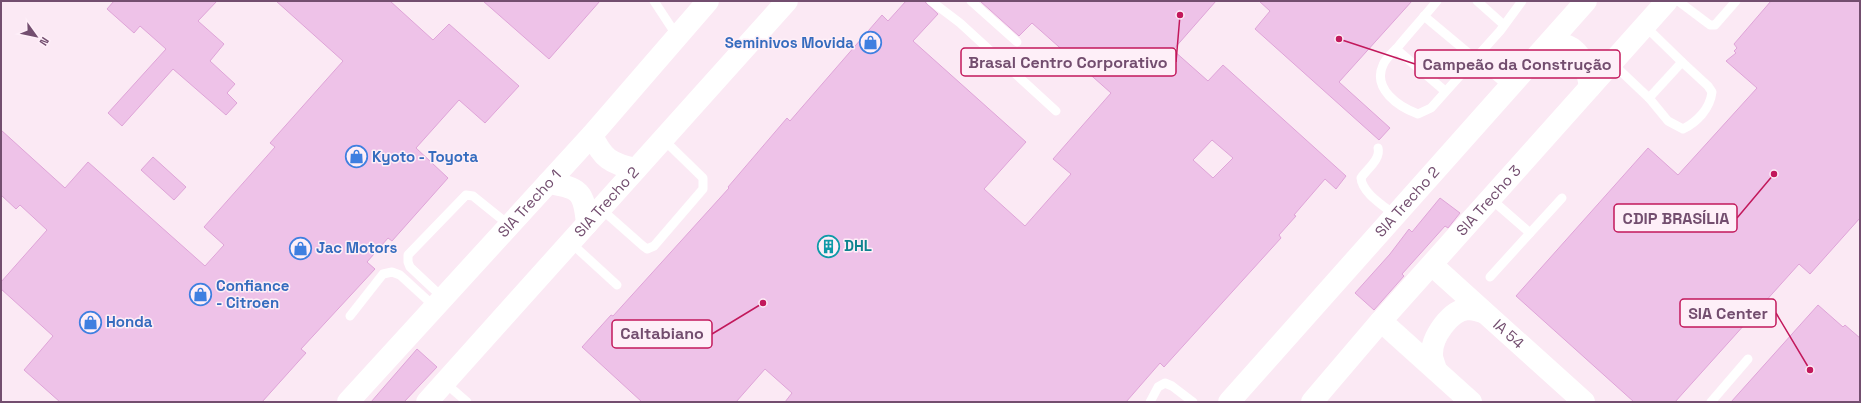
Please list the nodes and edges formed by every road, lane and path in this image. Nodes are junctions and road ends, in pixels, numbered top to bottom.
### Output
1 (654, 1) edge
2 (708, 1) edge
3 (787, 1) edge
4 (931, 1) edge
5 (971, 1) edge
6 (1437, 1) edge
7 (1477, 1) edge
8 (1522, 1) edge
9 (1586, 1) edge
10 (1667, 1) edge
11 (1678, 1) edge
12 (1736, 1) edge
13 (1424, 16) junction
14 (1504, 25) junction
15 (1645, 26) junction
16 (677, 36) junction
17 (1017, 42) dead end
18 (1550, 43) junction
19 (1396, 50) junction
20 (1475, 58) junction
21 (1682, 62) junction
22 (1612, 63) junction
23 (1590, 87) junction
24 (1510, 88) junction
25 (1445, 91) junction
26 (1649, 98) junction
27 (1056, 111) dead end
28 (592, 135) junction
29 (662, 139) junction
30 (1378, 148) dead end
31 (636, 169) junction
32 (548, 183) junction
33 (1562, 198) dead end
34 (1491, 199) junction
35 (1395, 215) junction
36 (593, 216) junction
37 (510, 225) junction
38 (1530, 232) junction
39 (570, 242) junction
40 (1432, 265) junction
41 (1490, 277) dead end
42 (617, 285) dead end
43 (439, 302) junction
44 (1483, 312) junction
45 (350, 316) dead end
46 (1382, 321) junction
47 (1748, 359) dead end
48 (1436, 370) junction
49 (434, 396) edge
50 (348, 402) edge
51 (467, 402) edge
52 (1150, 402) edge
53 (1193, 402) edge
54 (1229, 402) edge
55 (1312, 402) edge
56 (1471, 402) edge
57 (1584, 402) edge
58 (1711, 402) edge

1 - 16 lane
2 - 16 main road, SIA Trecho 1
3 - 29 main road, SIA Trecho 2
4 - 27 lane
5 - 17 lane
6 - 13 lane
7 - 14 lane
8 - 14 lane
9 - 18 main road, SIA Trecho 2
10 - 15 main road, SIA Trecho 3
11 - 12 lane
13 - 19 lane
13 - 20 lane
14 - 20 lane
15 - 21 lane
15 - 22 main road, SIA Trecho 3
16 - 28 main road, SIA Trecho 1
18 - 23 main road
18 - 24 main road, SIA Trecho 2
19 - 25 lane
19 - 25 lane
20 - 24 lane
20 - 25 lane
21 - 26 lane
21 - 26 lane
22 - 23 main road, SIA Trecho 3
22 - 26 lane
23 - 34 main road, SIA Trecho 3
24 - 35 main road, SIA Trecho 2
28 - 31 main road
28 - 32 main road, SIA Trecho 1
29 - 31 main road, SIA Trecho 2
29 - 36 lane
30 - 35 lane
31 - 36 main road, SIA Trecho 2
32 - 36 main road
32 - 37 main road, SIA Trecho 1
33 - 38 lane
34 - 38 lane
34 - 40 main road, SIA Trecho 3
35 - 54 main road, SIA Trecho 2
36 - 39 main road, SIA Trecho 2
37 - 43 main road, SIA Trecho 1
37 - 43 lane
38 - 41 lane
39 - 42 lane
39 - 49 main road, SIA Trecho 2
40 - 44 main road, IA 54
40 - 46 main road, SIA Trecho 3
43 - 45 lane
43 - 50 main road, SIA Trecho 1
44 - 48 main road
44 - 57 main road, IA 54
46 - 48 main road
46 - 55 main road, SIA Trecho 3
47 - 58 lane
48 - 56 main road
49 - 51 lane
52 - 53 lane

